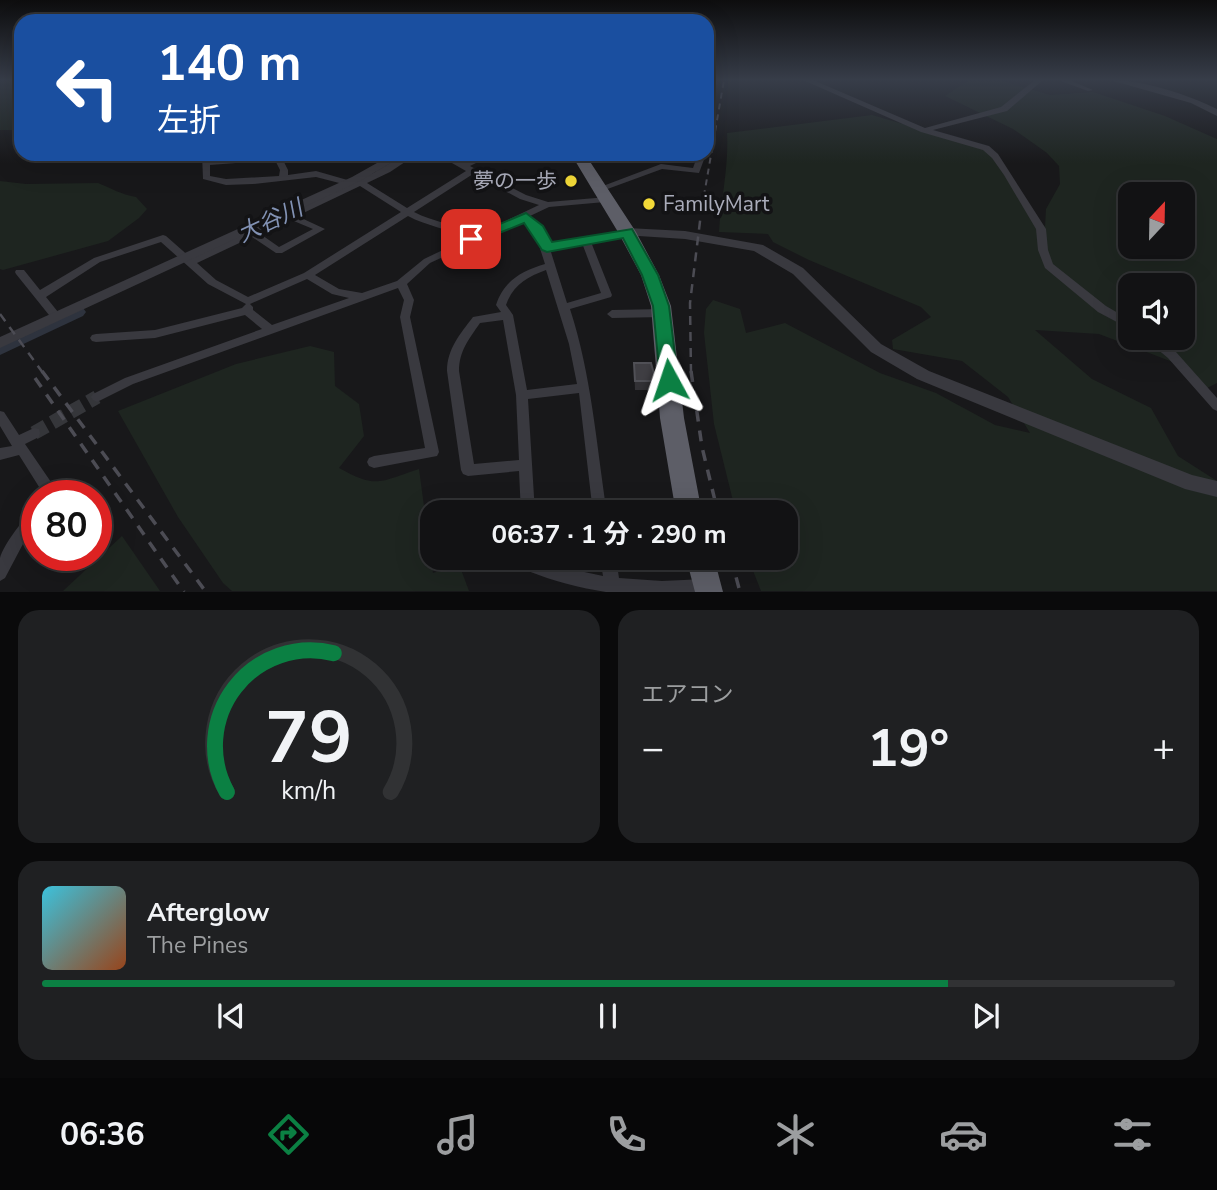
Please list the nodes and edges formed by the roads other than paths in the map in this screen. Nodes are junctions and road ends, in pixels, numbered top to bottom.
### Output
1 (871, 108) edge
2 (1006, 108) edge
3 (924, 130) junction
4 (206, 161) edge
5 (280, 161) edge
6 (389, 161) edge
7 (397, 161) edge
8 (453, 161) edge
9 (479, 161) edge
10 (582, 161) edge
11 (700, 161) edge
12 (467, 169) junction
13 (283, 178) junction
14 (355, 181) junction
15 (602, 194) junction
16 (547, 205) junction
17 (407, 212) junction
18 (289, 216) junction
19 (526, 217) junction
20 (627, 232) junction
21 (252, 233) junction
22 (471, 239) junction
23 (586, 240) junction
24 (547, 247) junction
25 (188, 259) junction
26 (550, 266) junction
27 (20, 272) dead end
28 (308, 275) junction
29 (401, 283) junction
30 (39, 296) junction
31 (361, 296) junction
32 (248, 306) junction
33 (565, 307) junction
34 (663, 313) junction
35 (612, 314) dead end
36 (508, 315) junction
37 (57, 317) junction
38 (1118, 318) edge
39 (270, 329) junction
40 (96, 338) dead end
41 (0, 343) edge
42 (1166, 350) edge
43 (584, 388) junction
44 (522, 395) junction
45 (97, 397) tunnel mouth
46 (1217, 406) edge
47 (0, 416) edge
48 (34, 433) tunnel mouth
49 (19, 446) junction
50 (0, 454) edge
51 (374, 462) dead end
52 (526, 465) junction
53 (42, 480) edge
54 (1217, 489) edge
55 (527, 500) edge
56 (598, 500) edge
57 (687, 500) edge
58 (21, 535) edge
59 (544, 570) edge
60 (610, 570) edge
61 (703, 570) edge
62 (0, 573) edge
63 (613, 587) junction
64 (709, 589) edge

1 - 3 street
2 - 3 street
3 - 38 street
4 - 13 street
5 - 13 street
6 - 14 street
7 - 14 street
8 - 12 street
9 - 12 street
10 - 15 highway
11 - 15 street
12 - 16 street
12 - 17 street
13 - 14 street
14 - 17 street
14 - 18 street
14 - 25 street
15 - 16 street
15 - 20 highway
16 - 19 street
17 - 22 street
17 - 28 street
18 - 21 street
18 - 21 street
19 - 22 street
19 - 24 street
20 - 23 street
20 - 34 highway
20 - 54 street
21 - 25 street
22 - 29 street
23 - 24 street
23 - 33 street
24 - 26 street
25 - 30 street
25 - 32 street
25 - 37 street
26 - 33 street
26 - 36 street
27 - 30 street
28 - 31 street
28 - 32 street
29 - 31 street
29 - 51 street
30 - 37 street
31 - 39 street
32 - 39 street
32 - 40 street
33 - 43 street
34 - 35 street
34 - 57 highway
36 - 44 street
36 - 52 street
37 - 41 street
39 - 45 street
42 - 46 street
43 - 44 street
43 - 56 street
44 - 52 street
47 - 49 street
48 - 49 street
49 - 50 street
49 - 53 street
52 - 55 street
58 - 62 street
59 - 63 street
60 - 63 street
61 - 64 highway
63 - 64 street

